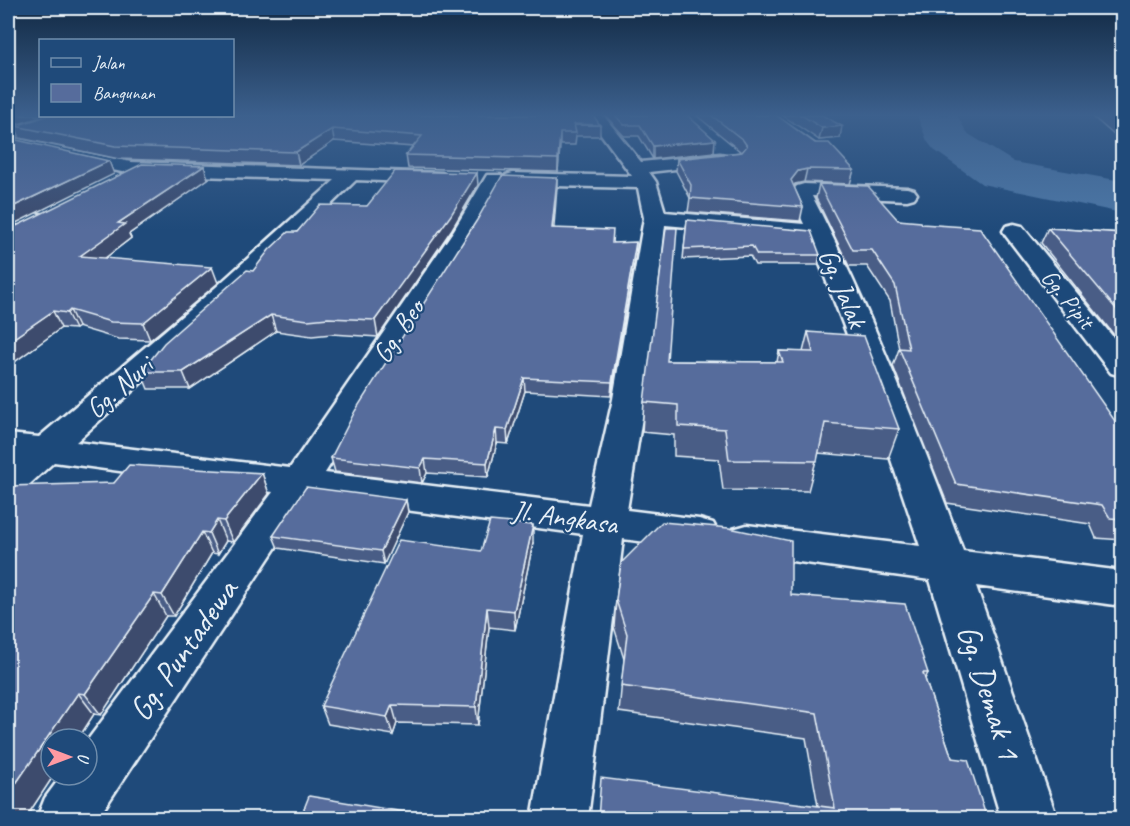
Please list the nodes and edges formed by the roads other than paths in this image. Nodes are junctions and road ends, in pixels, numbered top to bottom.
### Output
1 (72, 154) edge
2 (625, 154) edge
3 (729, 154) edge
4 (331, 156) dead end
5 (143, 169) junction
6 (310, 174) junction
7 (351, 175) junction
8 (641, 175) junction
9 (452, 178) edge
10 (112, 185) edge
11 (908, 194) dead end
12 (62, 210) edge
13 (8, 217) edge
14 (655, 218) junction
15 (42, 220) junction
16 (1014, 231) dead end
17 (819, 232) junction
18 (8, 238) edge
19 (1122, 367) edge
20 (8, 445) edge
21 (45, 451) junction
22 (300, 482) junction
23 (8, 483) edge
24 (605, 522) junction
25 (949, 566) junction
26 (1122, 588) edge
27 (65, 819) edge
28 (560, 819) edge
29 (1029, 819) edge

1 - 5 street
2 - 8 street
3 - 8 street
4 - 6 street
5 - 6 street
5 - 10 street
6 - 7 street
7 - 9 street
7 - 21 street, Gg. Nuri
8 - 14 street
8 - 22 street, Gg. Beo
11 - 17 street
12 - 15 street
13 - 15 street
14 - 17 street, Gg. Jalak
14 - 24 street
15 - 18 street
16 - 19 street, Gg. Pipit
17 - 25 street, Gg. Jalak
20 - 21 street, Jl. Angkasa
21 - 22 street, Jl. Angkasa
21 - 23 street, Gg. Nuri
22 - 24 street, Jl. Angkasa
22 - 27 street, Gg. Puntadewa
24 - 25 street, Jl. Angkasa
24 - 28 street
25 - 26 street, Jl. Angkasa
25 - 29 street, Gg. Demak 1

